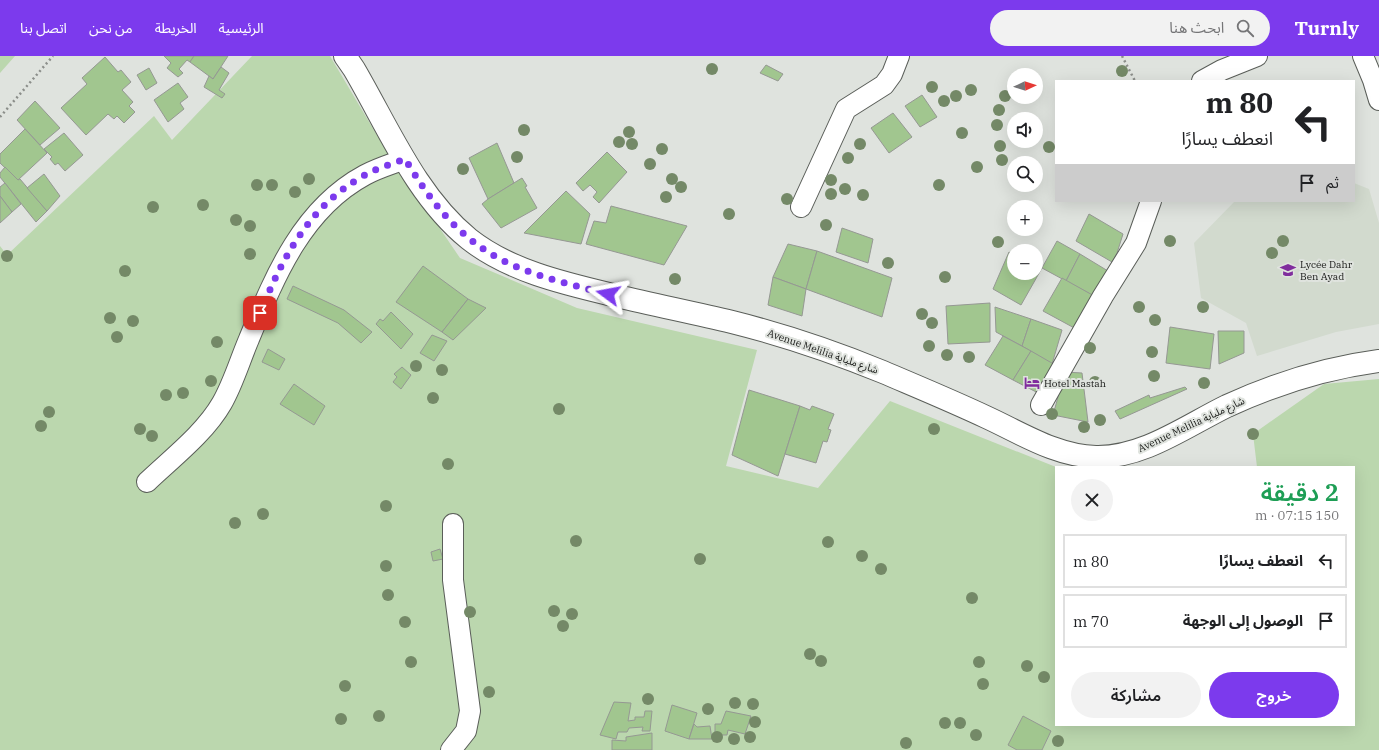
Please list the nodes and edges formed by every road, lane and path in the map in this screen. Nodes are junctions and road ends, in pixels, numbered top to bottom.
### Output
1 (53, 56) edge
2 (345, 56) edge
3 (899, 56) edge
4 (1122, 56) edge
5 (1257, 56) edge
6 (1363, 56) edge
7 (1134, 80) edge
8 (1204, 80) edge
9 (1379, 100) edge
10 (0, 117) edge
11 (405, 159) junction
12 (1151, 202) edge
13 (801, 207) dead end
14 (1379, 361) edge
15 (1041, 405) dead end
16 (147, 482) dead end
17 (453, 524) dead end
18 (451, 750) edge

1 - 10 path
2 - 11 street, Avenue Melilia شارع ملياية
3 - 13 street
4 - 7 path
5 - 8 street
6 - 9 street
11 - 14 street, Avenue Melilia شارع ملياية
11 - 16 street
12 - 15 street
17 - 18 street

